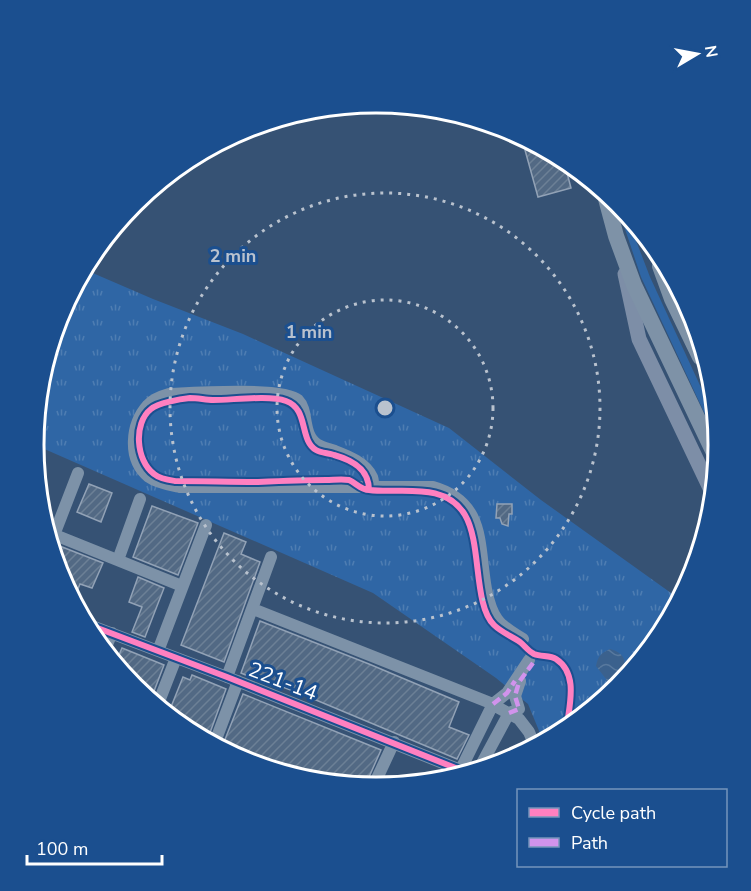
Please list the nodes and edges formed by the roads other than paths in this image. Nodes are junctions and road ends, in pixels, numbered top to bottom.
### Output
1 (608, 209) edge
2 (616, 236) junction
3 (671, 295) edge
4 (684, 323) edge
5 (708, 440) edge
6 (78, 473) dead end
7 (706, 479) edge
8 (374, 487) junction
9 (140, 499) dead end
10 (206, 525) dead end
11 (54, 528) edge
12 (56, 536) edge
13 (271, 557) dead end
14 (118, 560) junction
15 (182, 586) junction
16 (253, 609) junction
17 (98, 628) edge
18 (112, 633) junction
19 (523, 639) dead end
20 (108, 642) edge
21 (158, 651) junction
22 (176, 658) junction
23 (232, 679) junction
24 (160, 698) edge
25 (493, 704) junction
26 (509, 713) junction
27 (216, 737) edge
28 (531, 738) edge
29 (394, 742) junction
30 (484, 759) edge
31 (463, 765) edge
32 (455, 767) edge
33 (378, 778) edge

1 - 2 highway
2 - 5 highway
2 - 7 main road
3 - 4 highway
6 - 11 street
8 - 8 street
8 - 19 street
9 - 14 street
10 - 15 street
12 - 14 street
13 - 16 street
14 - 15 street
15 - 21 street
16 - 23 street
16 - 25 street
17 - 18 street, 221-14
18 - 20 street
18 - 21 street, 221-14
21 - 22 street, 221-14
22 - 23 street, 221-14
22 - 24 street
23 - 27 street
23 - 29 street, 221-14
25 - 26 street
25 - 26 street
25 - 31 street
26 - 28 street
26 - 30 street
29 - 32 street, 221-14
29 - 33 street

